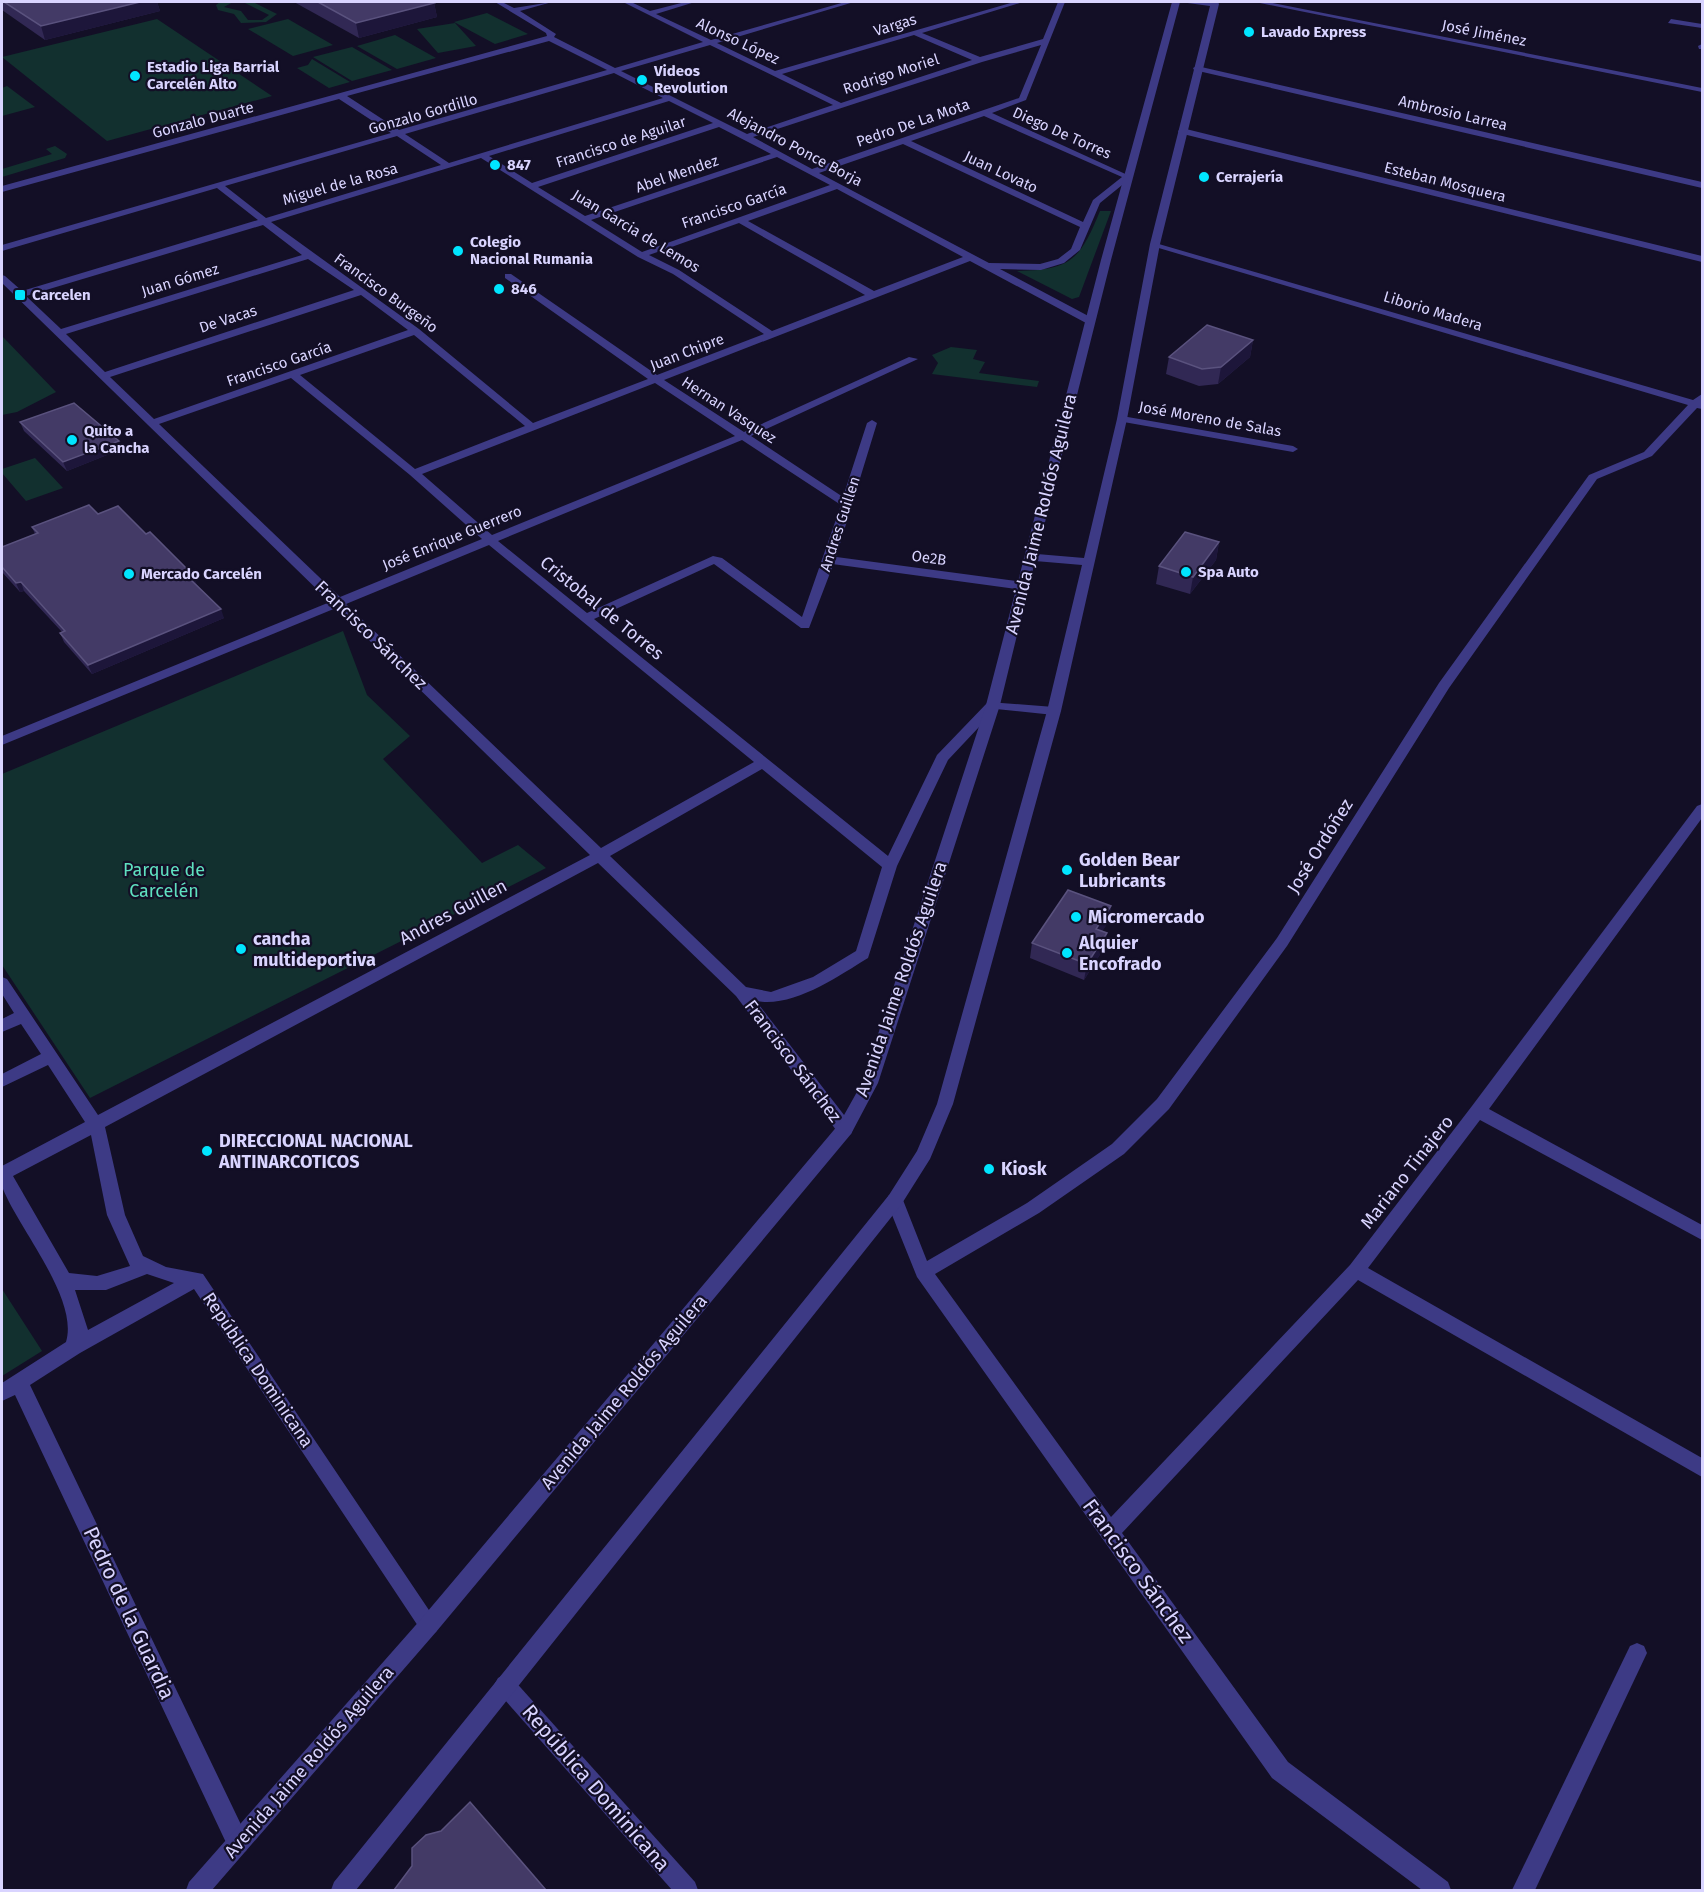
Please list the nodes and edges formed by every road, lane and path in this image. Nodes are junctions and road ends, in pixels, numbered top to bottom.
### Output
1 (498, 2) edge
2 (549, 2) edge
3 (626, 2) edge
4 (692, 2) edge
5 (851, 2) edge
6 (1020, 2) edge
7 (1062, 2) edge
8 (1176, 2) edge
9 (1183, 2) edge
10 (1259, 2) edge
11 (1215, 3) edge
12 (516, 10) junction
13 (650, 13) junction
14 (1671, 21) dead end
15 (1702, 26) edge
16 (915, 33) junction
17 (550, 38) junction
18 (1046, 41) junction
19 (709, 43) junction
20 (980, 60) junction
21 (1197, 68) junction
22 (615, 72) junction
23 (777, 73) junction
24 (1702, 90) edge
25 (341, 96) junction
26 (669, 99) junction
27 (838, 105) junction
28 (985, 113) junction
29 (719, 124) junction
30 (1182, 131) junction
31 (399, 135) junction
32 (746, 137) junction
33 (904, 141) junction
34 (778, 154) junction
35 (483, 156) junction
36 (448, 166) junction
37 (812, 172) junction
38 (1128, 177) junction
39 (218, 185) junction
40 (1702, 185) edge
41 (531, 186) junction
42 (837, 186) junction
43 (2, 189) edge
44 (585, 219) junction
45 (740, 220) junction
46 (264, 221) junction
47 (1087, 227) junction
48 (1155, 244) junction
49 (2, 248) edge
50 (641, 255) junction
51 (309, 256) junction
52 (969, 258) junction
53 (1702, 259) edge
54 (987, 266) junction
55 (508, 276) dead end
56 (2, 278) edge
57 (362, 291) junction
58 (20, 295) junction
59 (873, 295) junction
60 (1090, 321) junction
61 (415, 331) junction
62 (59, 333) junction
63 (772, 335) junction
64 (913, 359) dead end
65 (103, 375) junction
66 (294, 375) junction
67 (657, 380) junction
68 (1701, 402) edge
69 (1122, 419) junction
70 (152, 423) junction
71 (872, 423) dead end
72 (533, 428) junction
73 (743, 436) junction
74 (1293, 449) dead end
75 (414, 473) junction
76 (847, 504) junction
77 (490, 540) junction
78 (1030, 556) junction
79 (829, 560) junction
80 (1088, 562) junction
81 (1024, 586) junction
82 (338, 603) junction
83 (586, 618) junction
84 (993, 705) junction
85 (1054, 711) junction
86 (2, 741) edge
87 (762, 763) junction
88 (1702, 808) edge
89 (599, 856) junction
90 (890, 866) junction
91 (2, 983) edge
92 (741, 992) junction
93 (22, 1016) junction
94 (2, 1026) edge
95 (50, 1057) junction
96 (2, 1081) edge
97 (1478, 1112) junction
98 (96, 1126) junction
99 (845, 1129) junction
100 (2, 1173) edge
101 (895, 1200) junction
102 (1702, 1233) edge
103 (147, 1266) junction
104 (1356, 1270) junction
105 (923, 1272) junction
106 (63, 1279) junction
107 (197, 1279) junction
108 (74, 1347) junction
109 (20, 1383) junction
110 (2, 1393) edge
111 (1702, 1468) edge
112 (1110, 1532) junction
113 (429, 1625) junction
114 (1637, 1653) dead end
115 (505, 1685) junction
116 (238, 1843) junction
117 (197, 1890) edge
118 (342, 1890) edge
119 (687, 1890) edge
120 (1440, 1890) edge
121 (1523, 1890) edge

1 - 12 street, Alejandro Ponce Borja
2 - 12 street
3 - 13 street, Alonso López
4 - 13 street
5 - 19 street, Gonzalo Gordillo
6 - 16 street, Vargas
7 - 18 street
8 - 38 street, Avenida Jaime Roldós Aguilera
9 - 11 street
10 - 24 street, José Jiménez
11 - 21 street
12 - 17 street, Alejandro Ponce Borja
13 - 19 street, Alonso López
14 - 15 street
16 - 20 street
16 - 23 street, Vargas
17 - 22 street, Alejandro Ponce Borja
17 - 25 street, Gonzalo Duarte
18 - 20 street, Rodrigo Moriel
18 - 28 street, Pedro De La Mota
19 - 22 street, Gonzalo Gordillo
19 - 23 street, Alonso López
20 - 27 street, Rodrigo Moriel
21 - 30 street
21 - 40 street, Ambrosio Larrea
22 - 26 street, Alejandro Ponce Borja
22 - 31 street, Gonzalo Gordillo
23 - 27 street, Alonso López
25 - 31 street
25 - 43 street, Gonzalo Duarte
26 - 29 street, Alejandro Ponce Borja
26 - 35 street, Miguel de la Rosa
27 - 32 street, Rodrigo Moriel
28 - 33 street, Pedro De La Mota
28 - 38 street, Diego De Torres
29 - 32 street, Alejandro Ponce Borja
29 - 41 street, Francisco de Aguilar
30 - 48 street
30 - 53 street, Esteban Mosquera
31 - 36 street
31 - 39 street, Gonzalo Gordillo
32 - 34 street, Alejandro Ponce Borja
33 - 37 street, Pedro De La Mota
33 - 47 street, Juan Lovato
34 - 37 street, Alejandro Ponce Borja
34 - 44 street, Abel Mendez
35 - 36 street, Miguel de la Rosa
35 - 41 street, Juan Garcia de Lemos
36 - 46 street, Miguel de la Rosa
37 - 42 street, Alejandro Ponce Borja
38 - 47 street, Alejandro Ponce Borja
38 - 60 street, Avenida Jaime Roldós Aguilera
39 - 46 street, Francisco Burgeño
39 - 49 street, Gonzalo Gordillo
41 - 44 street, Juan Garcia de Lemos
42 - 45 street, Francisco García
42 - 52 street, Alejandro Ponce Borja
44 - 50 street, Juan Garcia de Lemos
45 - 50 street, Francisco García
45 - 59 street
46 - 51 street, Francisco Burgeño
46 - 58 street, Miguel de la Rosa
47 - 54 street, Alejandro Ponce Borja
48 - 68 street, Liborio Madera
48 - 69 street
50 - 63 street, Juan Garcia de Lemos
51 - 57 street, Francisco Burgeño
51 - 62 street, Juan Gómez
52 - 54 street, Alejandro Ponce Borja
52 - 59 street, Juan Chipre
54 - 60 street, Alejandro Ponce Borja
55 - 67 street, Hernan Vasquez
56 - 58 street, Francisco Sánchez
57 - 61 street, Francisco Burgeño
57 - 65 street, De Vacas
58 - 62 street, Francisco Sánchez
59 - 63 street, Juan Chipre
60 - 78 street, Avenida Jaime Roldós Aguilera
61 - 66 street, Francisco García
61 - 72 street, Francisco Burgeño
62 - 65 street, Francisco Sánchez
63 - 67 street, Juan Chipre
64 - 73 street, José Enrique Guerrero
65 - 70 street, Francisco Sánchez
66 - 70 street, Francisco García
66 - 75 street, Cristobal de Torres
67 - 72 street, Juan Chipre
67 - 73 street, Hernan Vasquez
68 - 105 street, José Ordóñez
69 - 74 street, José Moreno de Salas
69 - 80 street
70 - 82 street, Francisco Sánchez
71 - 76 street, Andres Guillen
72 - 75 street, Juan Chipre
73 - 76 street, Hernan Vasquez
73 - 77 street, José Enrique Guerrero
75 - 77 street, Cristobal de Torres
76 - 79 street, Andres Guillen
77 - 82 street, José Enrique Guerrero
77 - 83 street, Cristobal de Torres
78 - 80 street
78 - 81 street, Avenida Jaime Roldós Aguilera
79 - 81 street, Oe2B
79 - 83 street, Andres Guillen
80 - 85 street
81 - 84 street, Avenida Jaime Roldós Aguilera
82 - 86 street, José Enrique Guerrero
82 - 89 street, Francisco Sánchez
83 - 87 street, Cristobal de Torres
84 - 85 street
84 - 90 street, Francisco Sánchez
84 - 99 street, Avenida Jaime Roldós Aguilera
85 - 101 street
87 - 89 street, Andres Guillen
87 - 90 street, Cristobal de Torres
88 - 97 street, Mariano Tinajero
89 - 92 street, Francisco Sánchez
89 - 98 street, Andres Guillen
90 - 92 street, Francisco Sánchez
91 - 93 street
92 - 99 street, Francisco Sánchez
93 - 94 street
93 - 95 street
95 - 96 street
95 - 98 street
97 - 102 street
97 - 104 street, Mariano Tinajero
98 - 100 street, Andres Guillen
98 - 103 street
99 - 113 street, Avenida Jaime Roldós Aguilera
100 - 106 street
101 - 105 street, Francisco Sánchez
101 - 115 street
103 - 106 street
103 - 107 street, República Dominicana
104 - 111 street
104 - 112 street, Mariano Tinajero
105 - 112 street, Francisco Sánchez
106 - 108 street
107 - 108 street
107 - 113 street, República Dominicana
108 - 109 street
109 - 110 street
109 - 116 street, Pedro de la Guardia
112 - 120 street, Francisco Sánchez
113 - 116 street, Avenida Jaime Roldós Aguilera
114 - 121 street
115 - 118 street
115 - 119 street, República Dominicana
116 - 117 street, Avenida Jaime Roldós Aguilera

